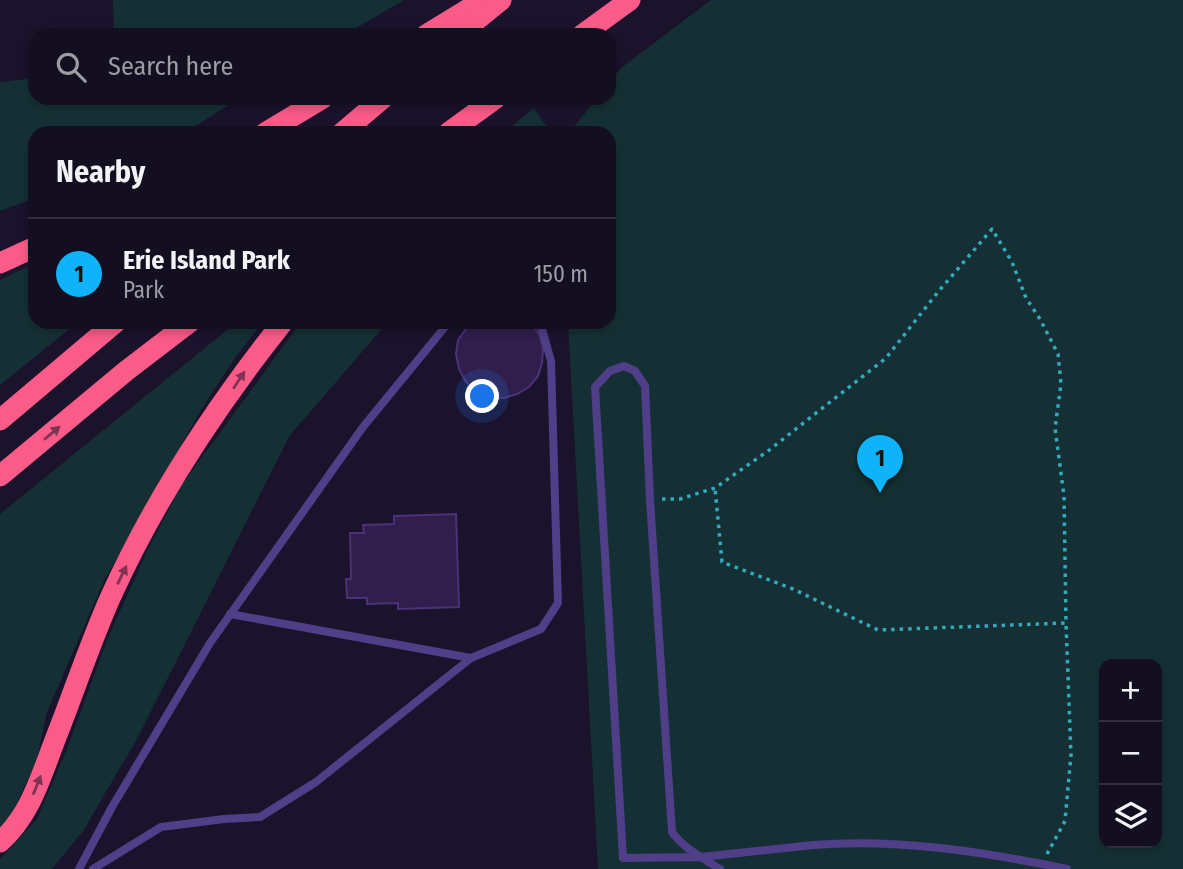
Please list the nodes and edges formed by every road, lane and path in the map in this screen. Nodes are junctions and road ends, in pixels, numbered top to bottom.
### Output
1 (483, 0) edge
2 (500, 0) edge
3 (632, 0) edge
4 (437, 28) edge
5 (466, 28) edge
6 (592, 28) edge
7 (598, 28) edge
8 (311, 105) edge
9 (375, 105) edge
10 (486, 105) edge
11 (504, 105) edge
12 (277, 126) edge
13 (350, 126) edge
14 (458, 126) edge
15 (479, 126) edge
16 (28, 250) edge
17 (0, 263) edge
18 (108, 329) edge
19 (181, 329) edge
20 (278, 329) edge
21 (443, 329) edge
22 (542, 329) edge
23 (0, 419) edge
24 (0, 476) edge
25 (715, 488) junction
26 (650, 500) junction
27 (230, 614) junction
28 (1066, 623) junction
29 (471, 657) junction
30 (0, 842) edge
31 (701, 857) junction
32 (1042, 864) junction
33 (79, 869) edge
34 (93, 869) edge
35 (720, 869) edge
36 (1067, 869) edge

1 - 4 highway
2 - 5 highway
3 - 6 highway
3 - 7 highway
8 - 12 highway
9 - 13 highway
10 - 14 highway
11 - 15 highway
16 - 17 highway
18 - 23 highway
24 -> 19 highway
30 -> 20 highway
21 - 27 lane
22 - 29 lane
25 - 26 path
25 - 28 path
25 - 28 path
26 - 31 lane
26 - 31 lane
27 - 29 lane
27 - 33 lane
28 - 32 path
29 - 34 lane
31 - 32 lane
31 - 35 lane
32 - 36 lane

